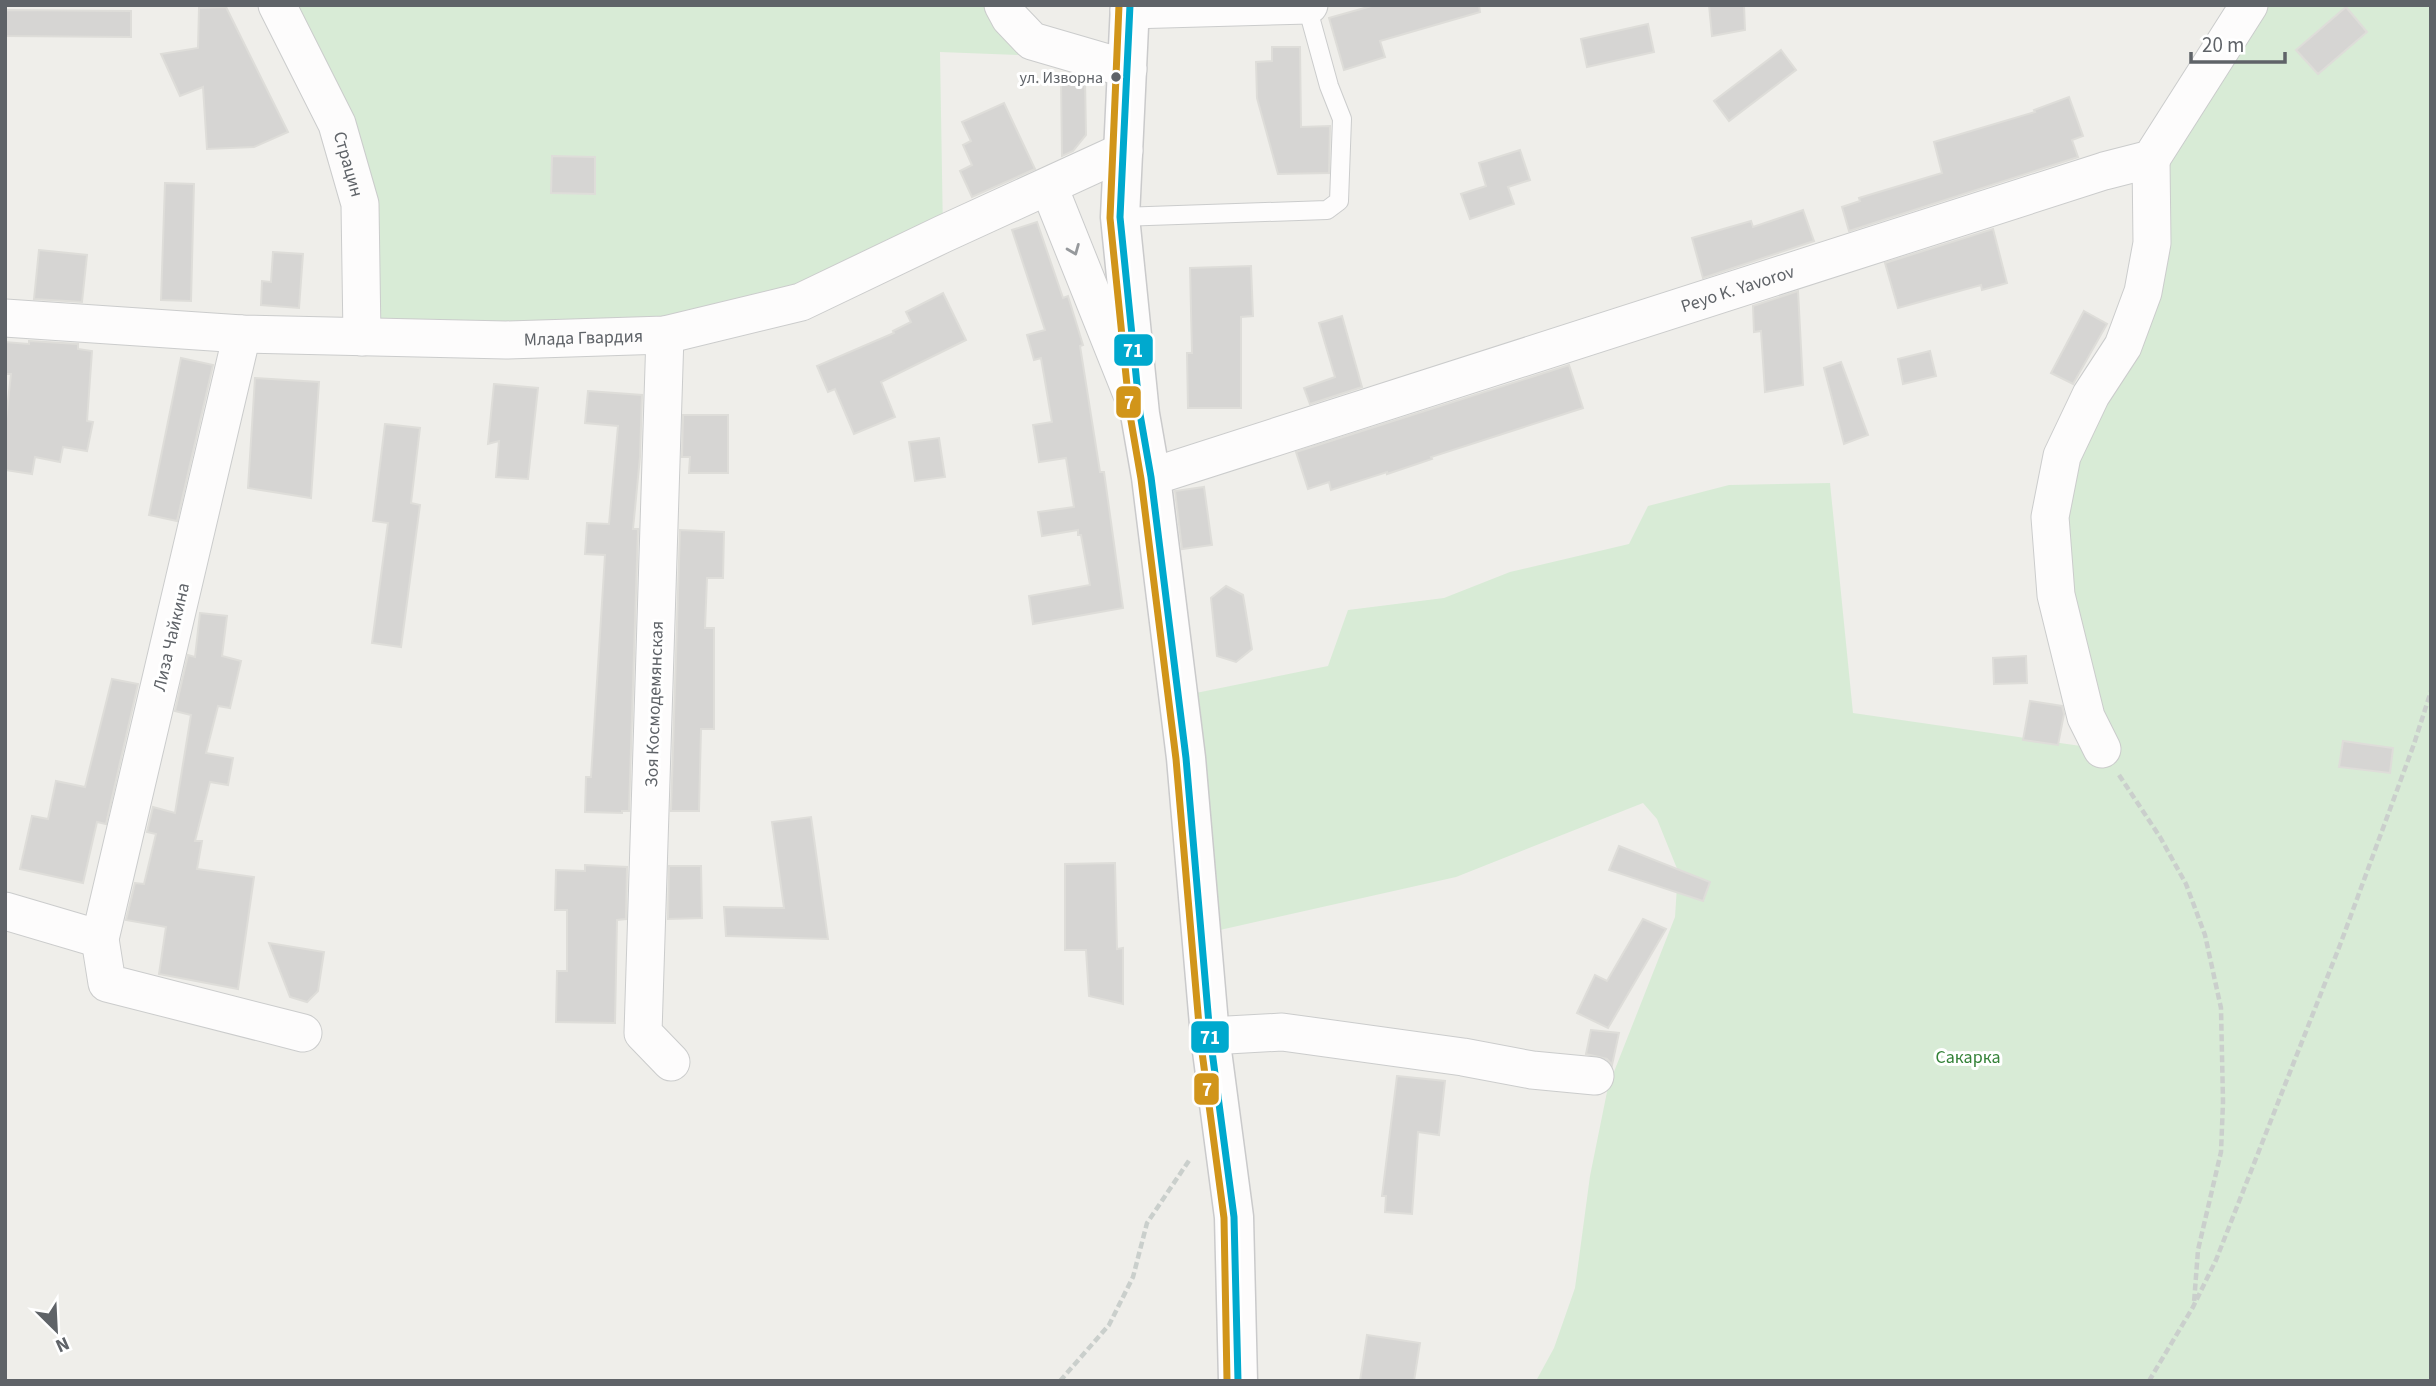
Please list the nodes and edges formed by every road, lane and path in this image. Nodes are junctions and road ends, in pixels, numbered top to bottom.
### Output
1 (277, 5) edge
2 (1003, 5) edge
3 (2249, 5) edge
4 (1308, 6) edge
5 (1129, 8) edge
6 (1128, 69) junction
7 (1124, 151) junction
8 (2151, 159) junction
9 (1049, 187) junction
10 (1120, 218) junction
11 (5, 318) edge
12 (242, 334) junction
13 (665, 335) junction
14 (362, 337) junction
15 (1140, 414) junction
16 (1151, 477) junction
17 (2431, 691) edge
18 (2102, 749) joint
19 (5, 911) edge
20 (100, 939) junction
21 (303, 1032) dead end
22 (1210, 1037) junction
23 (671, 1062) dead end
24 (1595, 1076) dead end
25 (1191, 1157) dead end
26 (2193, 1307) junction
27 (1060, 1381) edge
28 (1238, 1381) edge
29 (2149, 1381) edge

1 - 14 street, Страцин
2 - 6 street
3 - 8 street
4 - 5 street
4 - 10 lane
5 - 6 main road
6 - 7 main road
7 - 9 street, Млада Гвардия
7 - 10 main road
8 - 16 street, Peyo K. Yavorov
8 - 18 street
9 - 13 street, Млада Гвардия
9 -> 15 street
10 - 15 main road
11 - 12 street, Млада Гвардия
12 - 14 street, Млада Гвардия
12 - 20 street, Лиза Чайкина
13 - 14 street, Млада Гвардия
13 - 23 street, Зоя Космодемянская
15 - 16 main road
16 - 22 main road
17 - 26 path
18 - 26 path
19 - 20 street
20 - 21 street, Лиза Чайкина
22 - 24 street
22 - 28 main road
25 - 27 path
26 - 29 path

